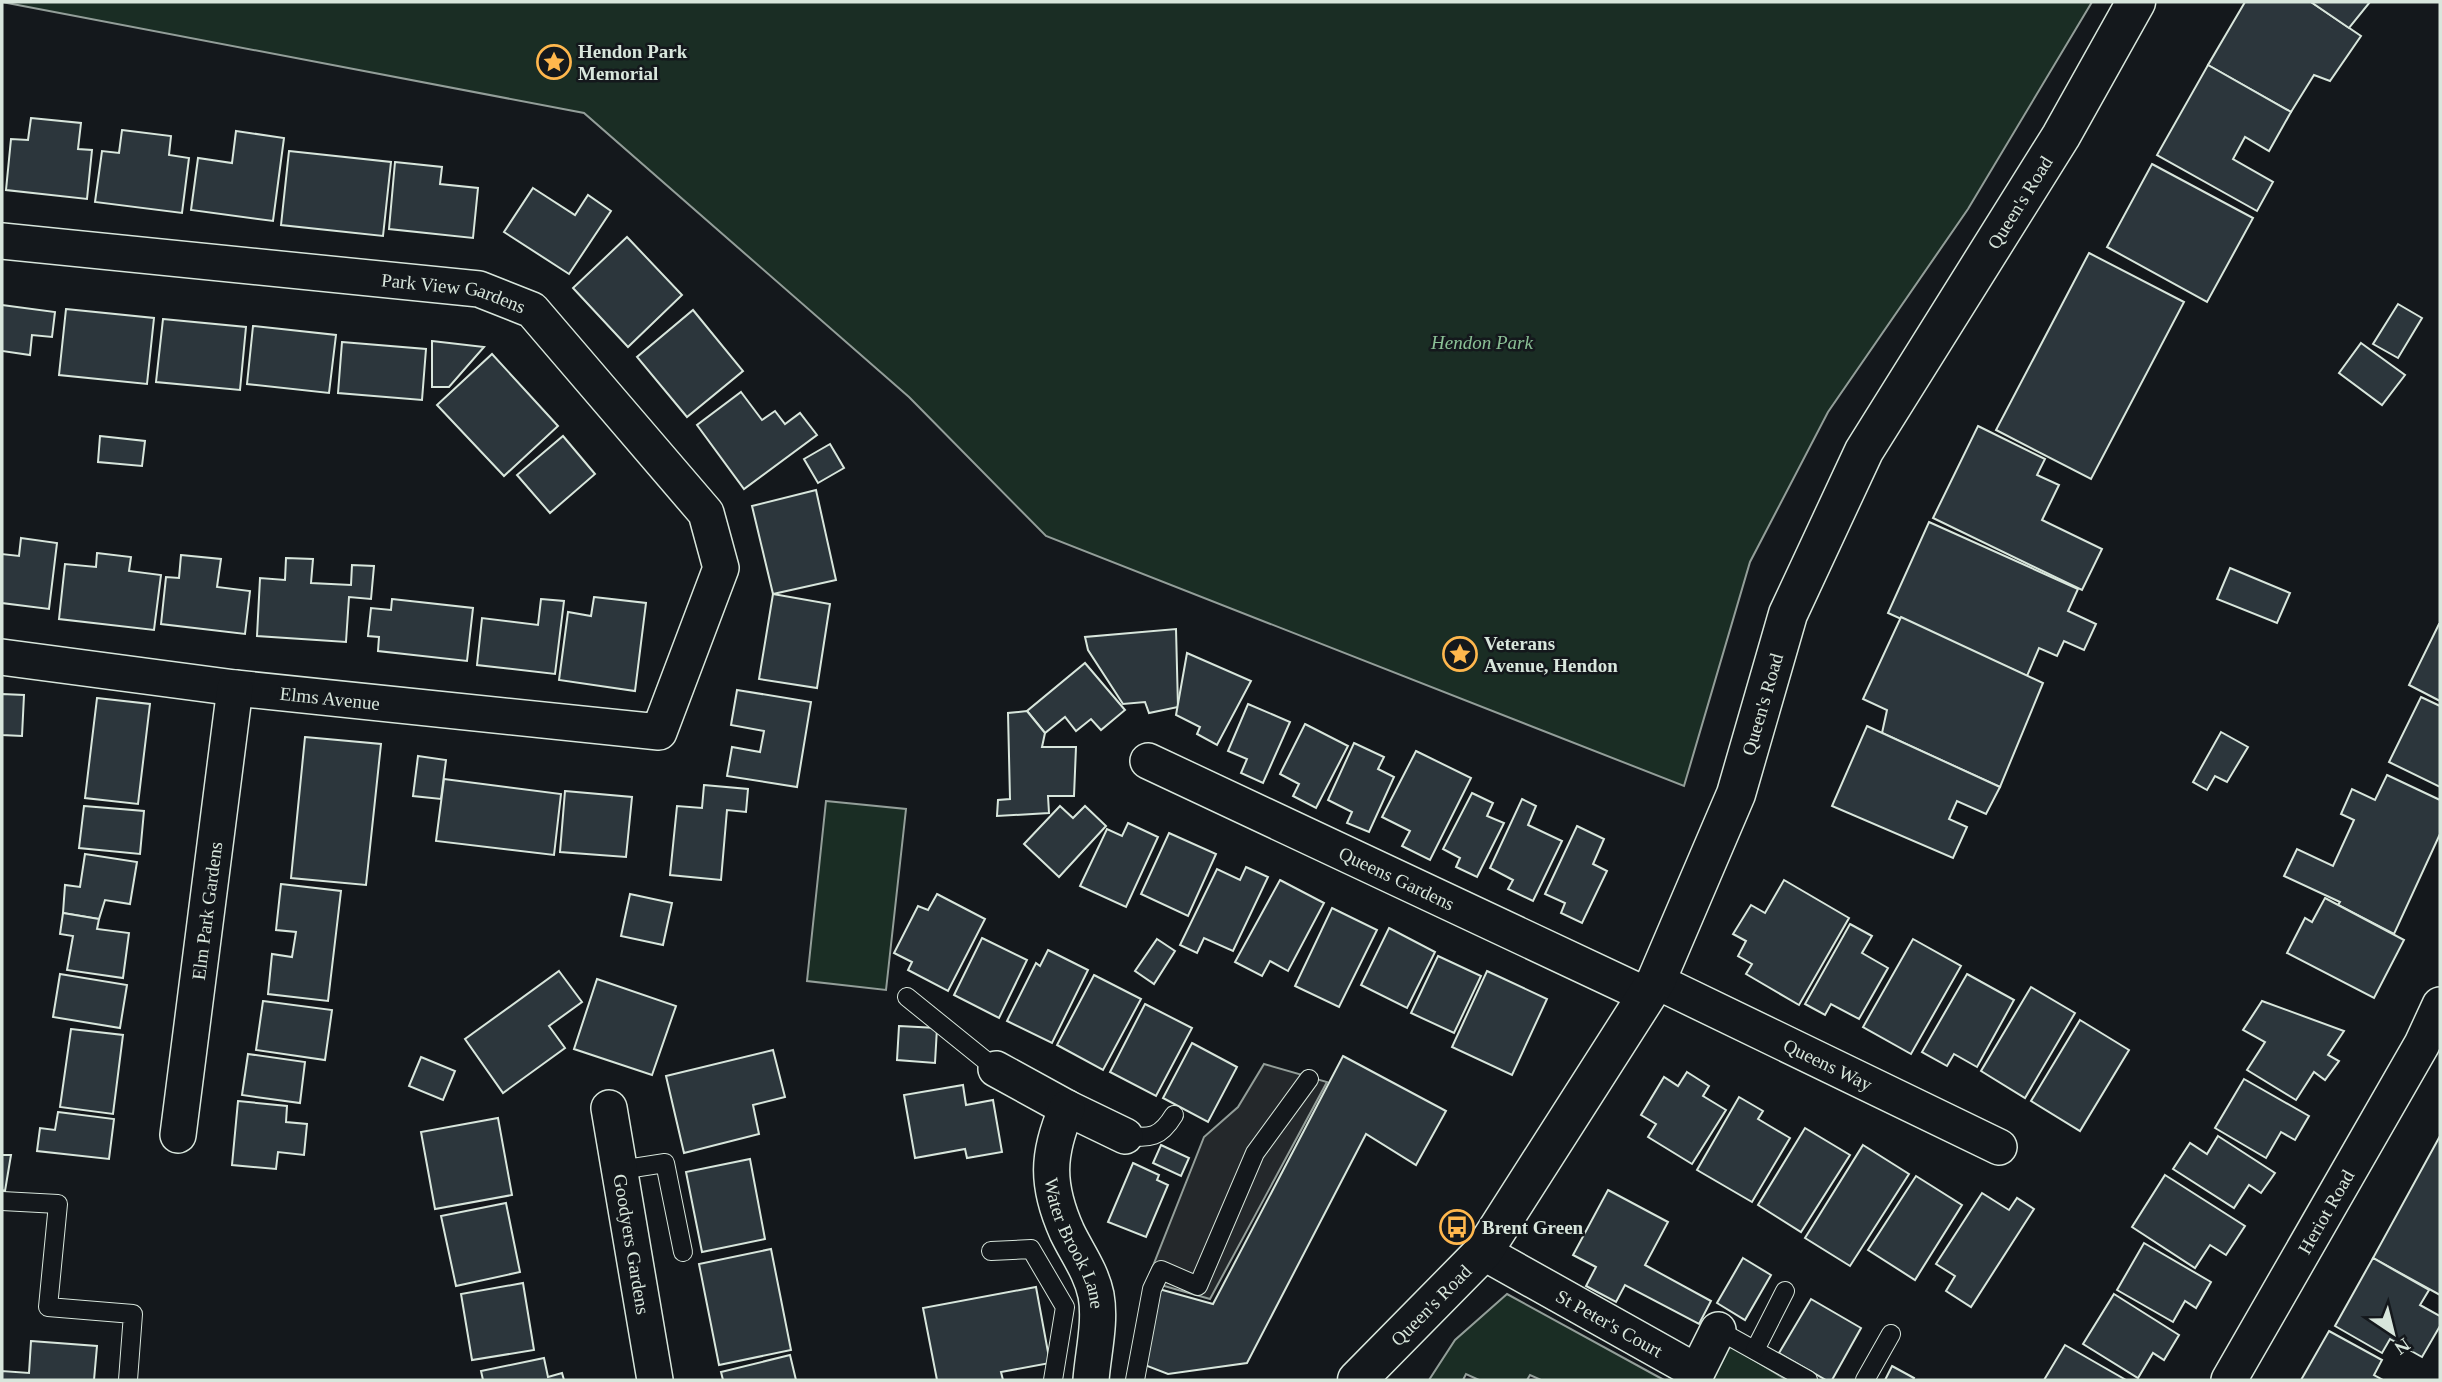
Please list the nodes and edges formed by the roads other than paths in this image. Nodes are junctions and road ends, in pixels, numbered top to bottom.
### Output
1 (2136, 2) edge
2 (2, 241) edge
3 (2, 657) edge
4 (235, 688) junction
5 (659, 732) joint
6 (1147, 761) dead end
7 (1651, 988) junction
8 (907, 997) dead end
9 (2440, 1005) edge
10 (996, 1069) joint
11 (1309, 1079) dead end
12 (609, 1108) dead end
13 (1067, 1108) junction
14 (1174, 1115) dead end
15 (178, 1135) dead end
16 (1125, 1136) joint
17 (1999, 1147) dead end
18 (620, 1170) junction
19 (2, 1201) edge
20 (992, 1251) dead end
21 (683, 1252) dead end
22 (1483, 1252) junction
23 (1785, 1291) dead end
24 (1718, 1330) joint
25 (1891, 1334) dead end
26 (1755, 1350) junction
27 (128, 1380) edge
28 (655, 1380) edge
29 (1053, 1380) edge
30 (1091, 1380) edge
31 (1135, 1380) edge
32 (1357, 1380) edge
33 (1808, 1380) edge
34 (1865, 1380) edge
35 (2229, 1380) edge

1 - 7 main road, Queen's Road
2 - 5 street, Park View Gardens
3 - 4 street, Elms Avenue
4 - 5 street, Elms Avenue
4 - 15 street, Elm Park Gardens
6 - 7 street, Queens Gardens
7 - 17 street, Queens Way
7 - 22 main road, Queen's Road
8 - 10 lane
9 - 35 street, Heriot Road
10 - 13 street
11 - 31 lane
12 - 18 street, Goodyers Gardens
13 - 16 street
13 - 30 street, Water Brook Lane
14 - 16 lane
18 - 21 lane
18 - 28 street, Goodyers Gardens
19 - 27 lane
20 - 29 lane
22 - 24 street, St Peter's Court
22 - 32 main road, Queen's Road
23 - 26 lane
24 - 26 lane
25 - 34 lane
26 - 33 lane

